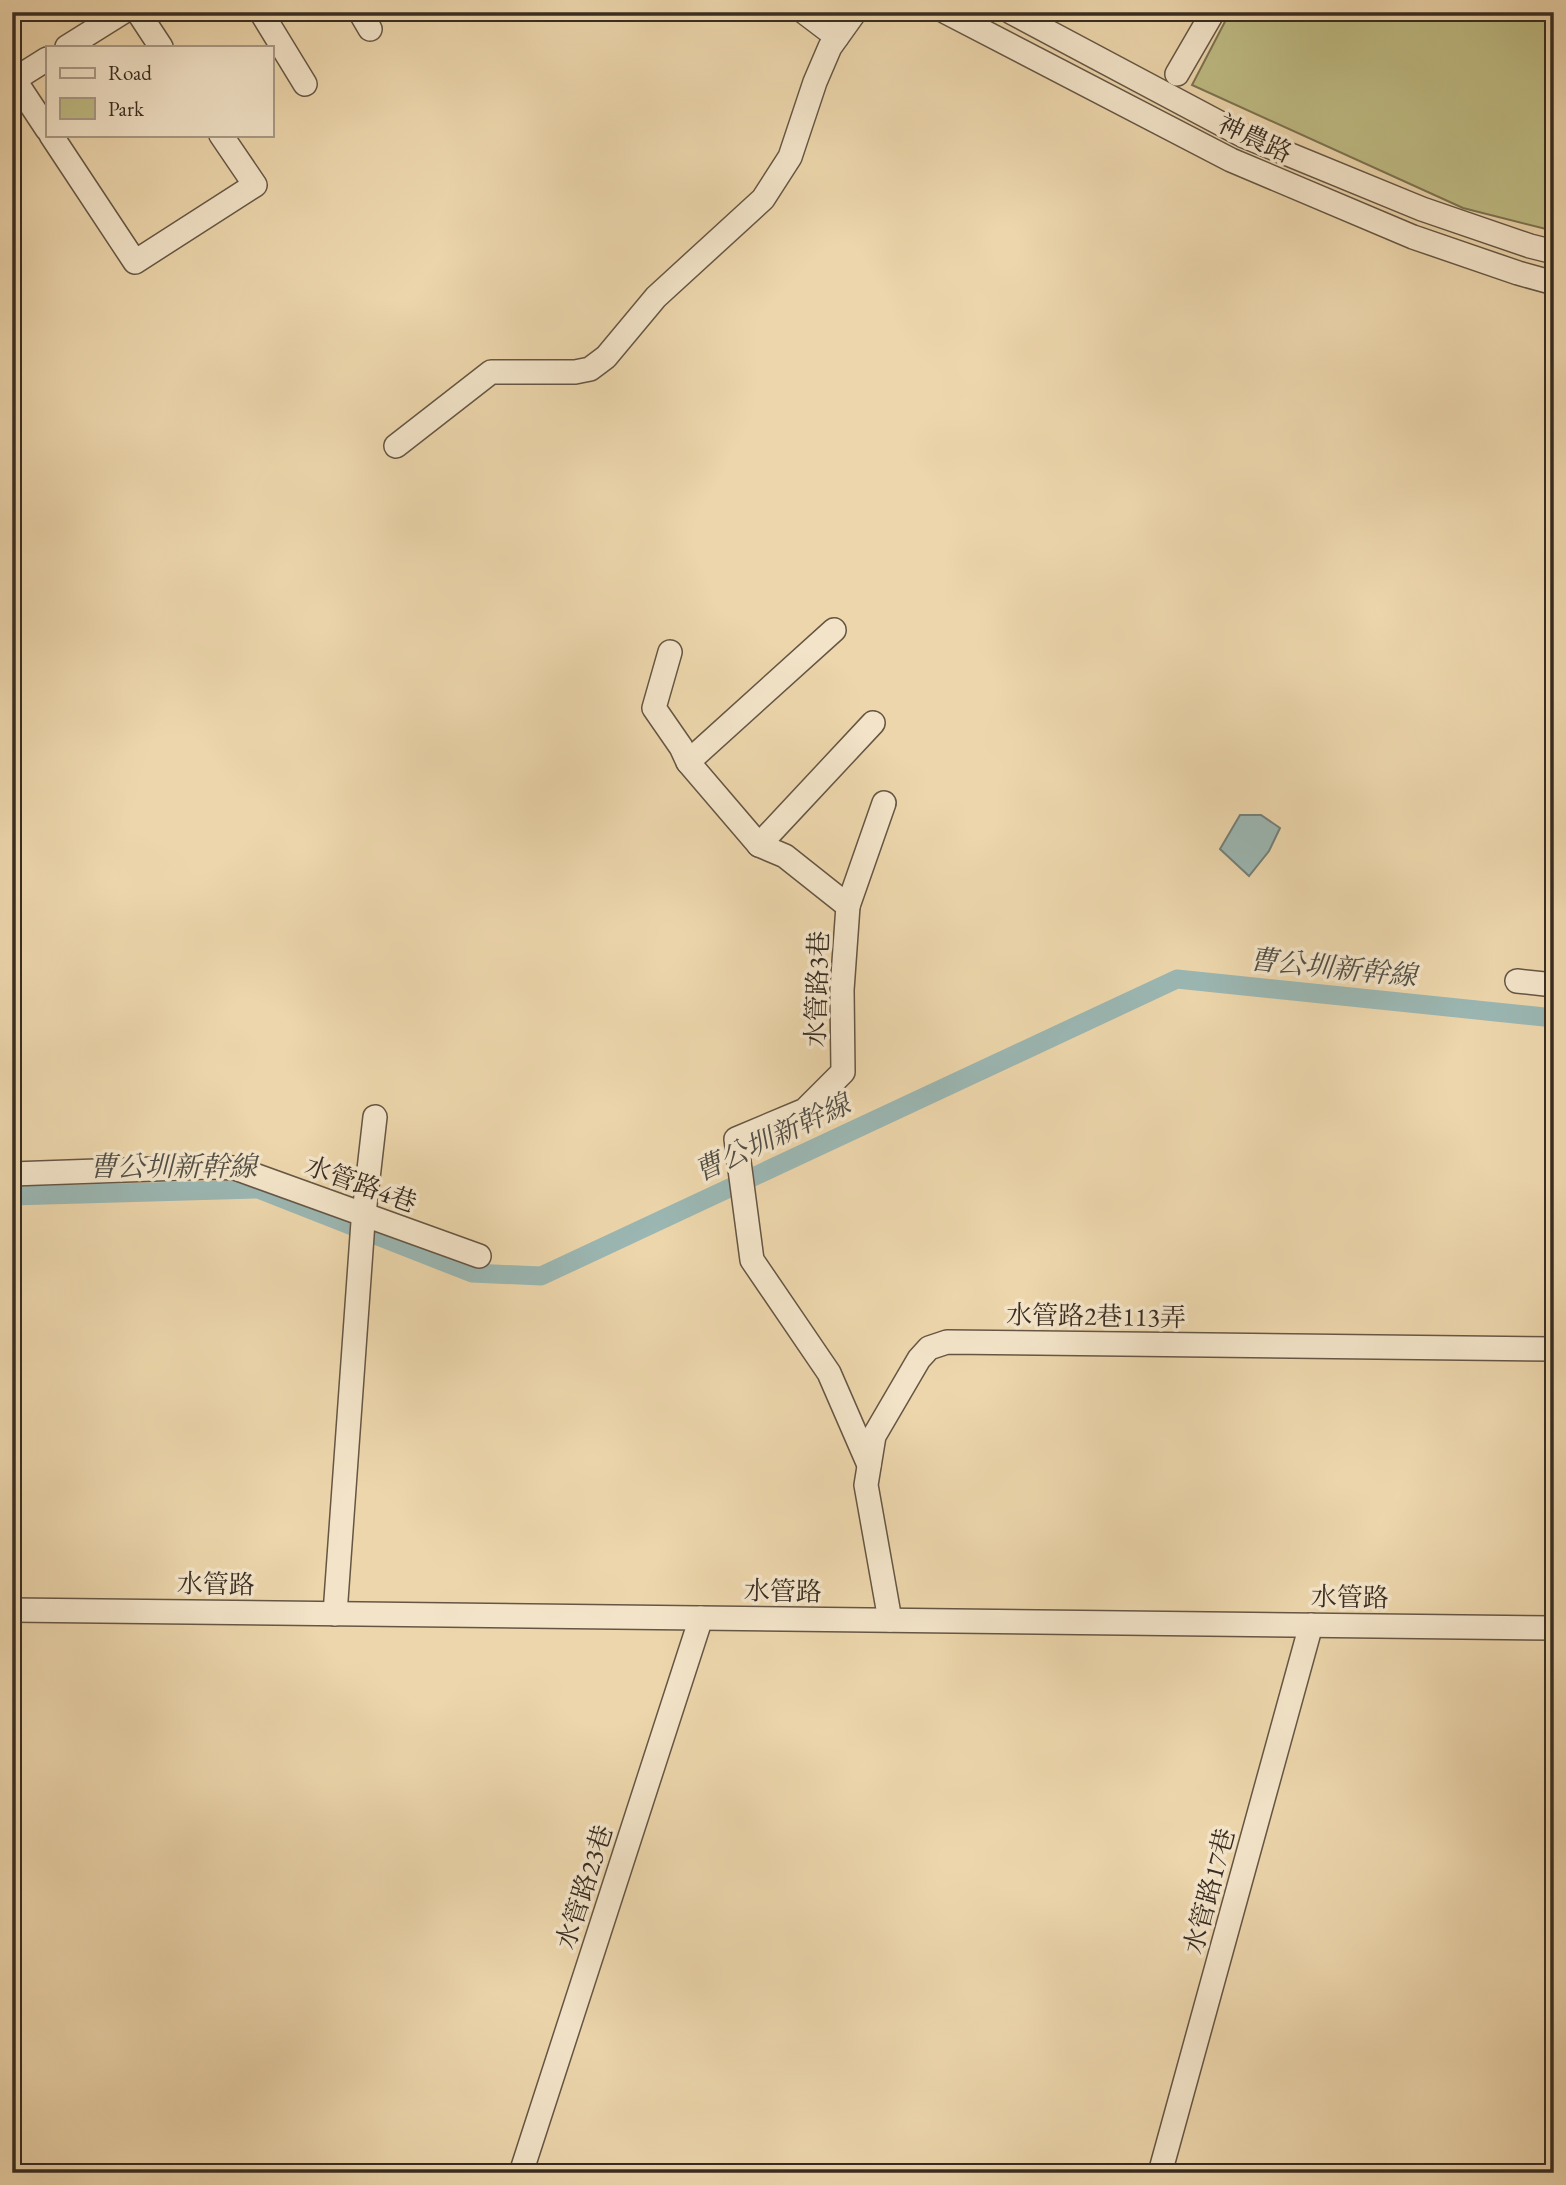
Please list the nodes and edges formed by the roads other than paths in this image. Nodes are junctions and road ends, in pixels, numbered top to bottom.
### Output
1 (123, 12) edge
2 (138, 12) edge
3 (261, 12) edge
4 (804, 12) edge
5 (855, 12) edge
6 (946, 12) edge
7 (1213, 12) edge
8 (1022, 15) edge
9 (837, 37) junction
10 (68, 46) edge
11 (160, 46) edge
12 (1011, 47) junction
13 (46, 60) edge
14 (1177, 74) dead end
15 (13, 79) edge
16 (305, 84) dead end
17 (46, 128) edge
18 (52, 136) edge
19 (222, 136) edge
20 (1554, 252) edge
21 (1554, 283) edge
22 (396, 446) dead end
23 (834, 630) dead end
24 (670, 652) dead end
25 (873, 723) dead end
26 (688, 762) junction
27 (884, 803) dead end
28 (760, 845) junction
29 (848, 906) junction
30 (1517, 981) dead end
31 (1554, 985) edge
32 (375, 1116) dead end
33 (12, 1174) edge
34 (364, 1218) junction
35 (479, 1256) dead end
36 (1554, 1349) edge
37 (869, 1465) junction
38 (12, 1610) edge
39 (335, 1614) junction
40 (701, 1618) junction
41 (890, 1620) junction
42 (1311, 1625) junction
43 (1554, 1628) edge
44 (521, 2173) edge
45 (1160, 2173) edge

1 - 10 street
2 - 11 street
3 - 16 street
4 - 9 street
5 - 9 street
6 - 12 street, 神農路
7 - 14 street
8 - 12 street
8 - 20 street, 神農路
9 - 22 street
12 - 21 street, 神農路
13 - 15 street
15 - 17 street
18 - 19 street
23 - 26 street
24 - 26 street, 水管路3巷
25 - 28 street
26 - 28 street, 水管路3巷
27 - 29 street
28 - 29 street, 水管路3巷
29 - 37 street, 水管路3巷
30 - 31 street
32 - 34 street
33 - 34 street, 水管路4巷
34 - 35 street, 水管路4巷
34 - 39 street
36 - 37 street, 水管路2巷113弄
37 - 41 street, 水管路2巷113弄
38 - 39 street, 水管路
39 - 40 street, 水管路
40 - 41 street, 水管路
40 - 44 street, 水管路23巷
41 - 42 street, 水管路
42 - 43 street, 水管路
42 - 45 street, 水管路17巷

